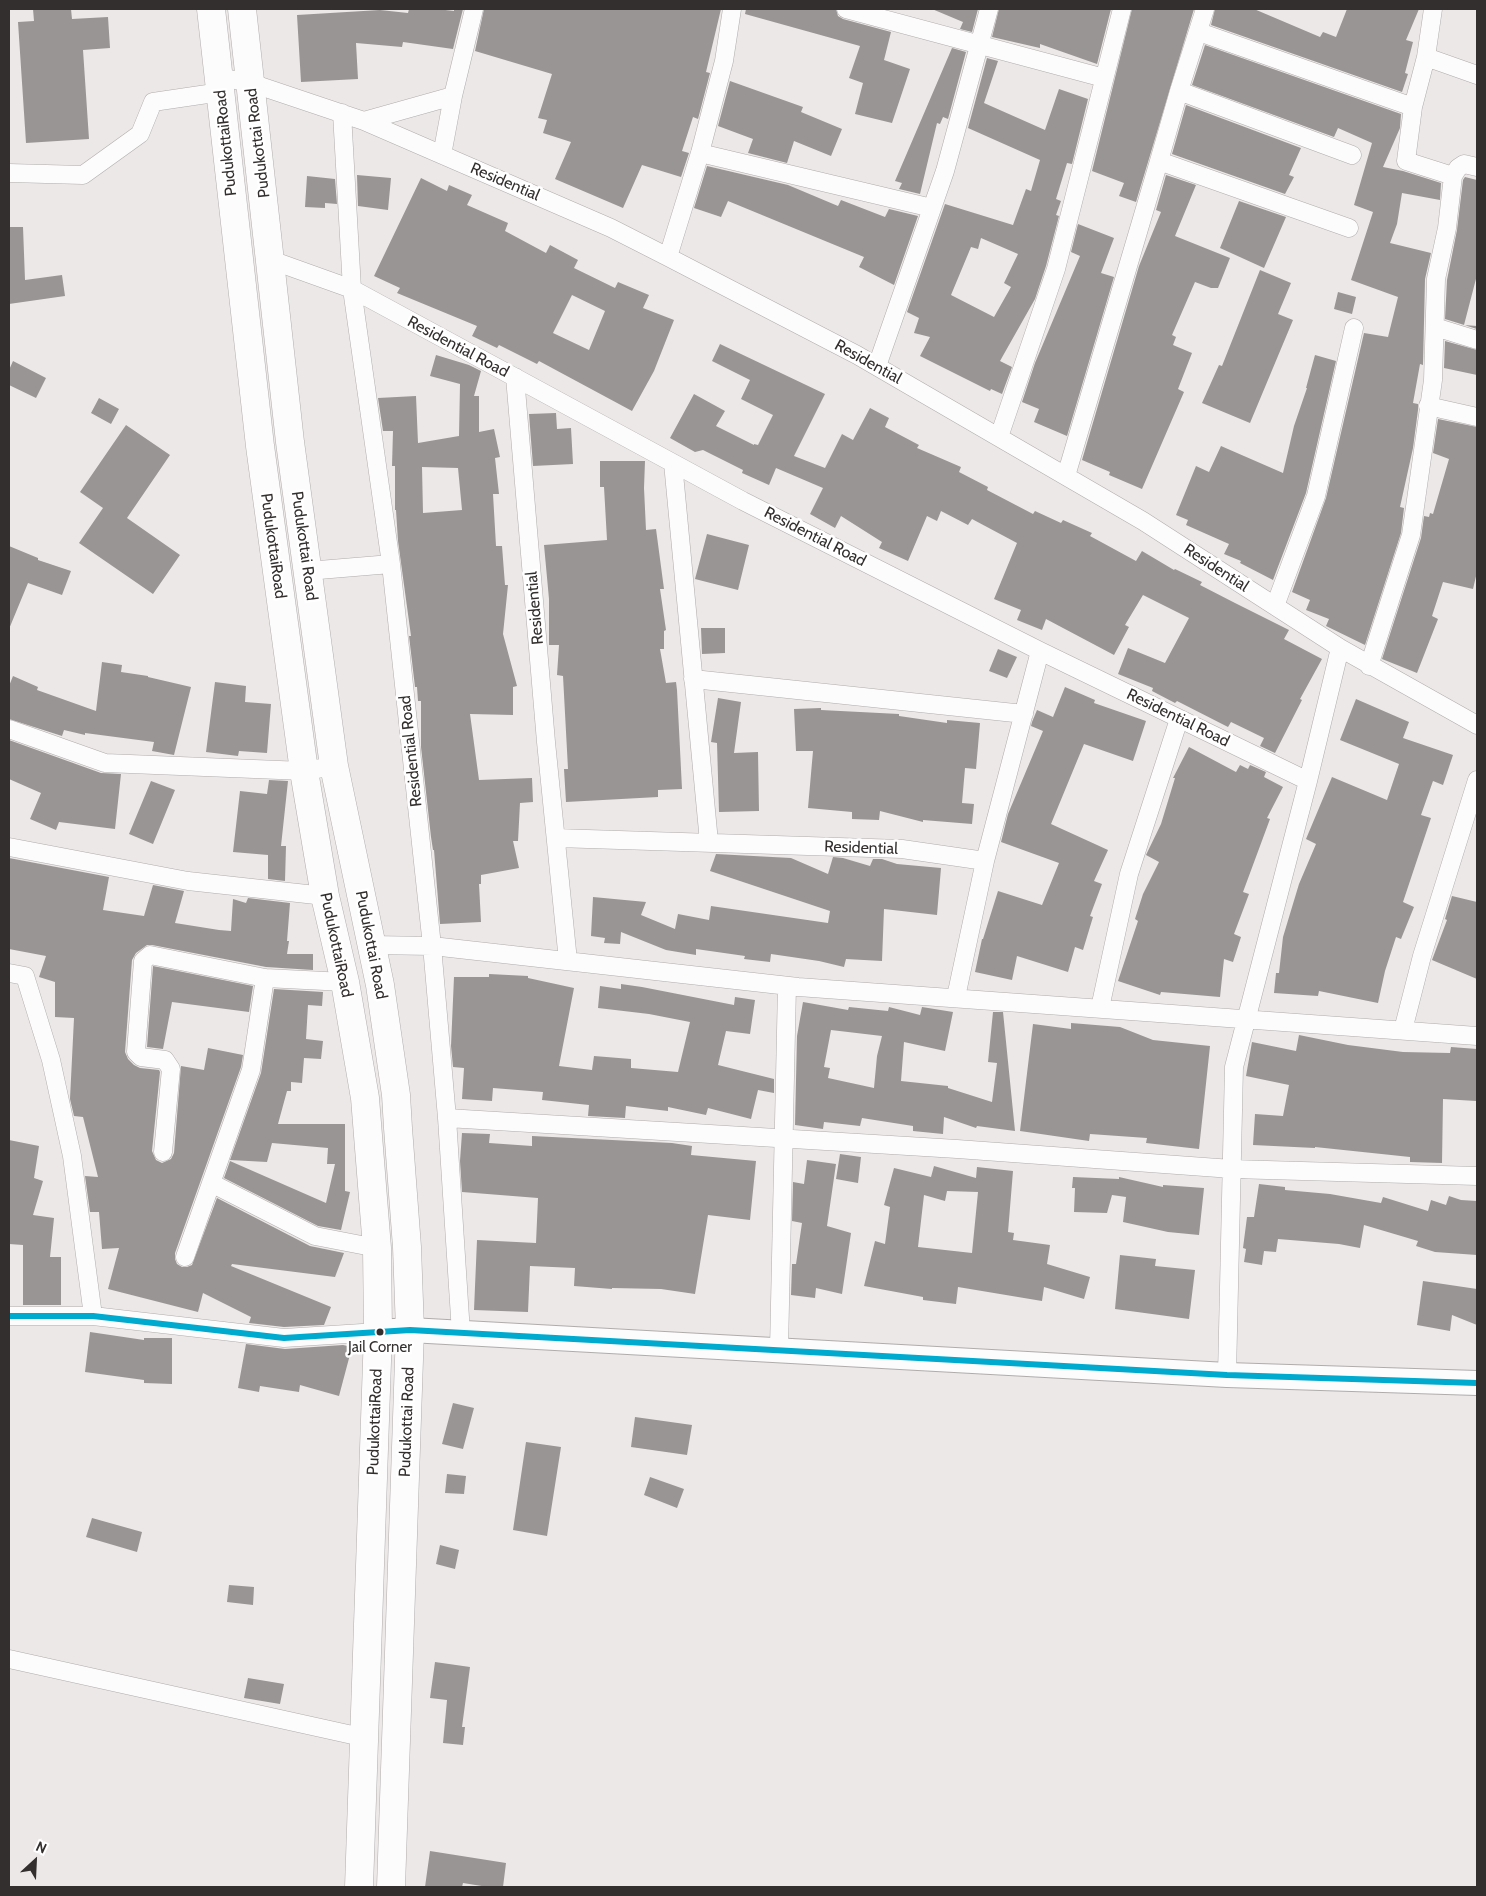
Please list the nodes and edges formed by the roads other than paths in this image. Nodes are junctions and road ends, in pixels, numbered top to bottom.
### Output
1 (211, 9) edge
2 (242, 9) edge
3 (474, 9) edge
4 (732, 9) edge
5 (846, 9) edge
6 (989, 9) edge
7 (1122, 9) edge
8 (1205, 9) edge
9 (1433, 9) edge
10 (1199, 32) junction
11 (980, 44) junction
12 (1426, 57) junction
13 (1477, 75) edge
14 (1104, 78) junction
15 (251, 83) junction
16 (220, 85) junction
17 (1179, 91) junction
18 (453, 96) junction
19 (1413, 106) junction
20 (342, 114) junction
21 (364, 121) junction
22 (700, 153) junction
23 (442, 155) junction
24 (1352, 155) dead end
25 (1160, 161) junction
26 (1477, 167) edge
27 (9, 173) edge
28 (1453, 176) junction
29 (932, 208) junction
30 (1350, 228) dead end
31 (668, 257) junction
32 (271, 260) junction
33 (352, 289) junction
34 (1435, 327) junction
35 (1354, 328) dead end
36 (1477, 340) edge
37 (877, 366) junction
38 (515, 377) junction
39 (1428, 406) junction
40 (1477, 417) edge
41 (998, 437) junction
42 (672, 462) junction
43 (1066, 476) junction
44 (391, 564) junction
45 (307, 571) junction
46 (1275, 606) junction
47 (1340, 648) junction
48 (1040, 651) junction
49 (1369, 666) junction
50 (693, 679) junction
51 (1024, 714) junction
52 (1179, 719) junction
53 (1477, 725) edge
54 (9, 729) edge
55 (334, 766) junction
56 (304, 771) junction
57 (1477, 780) edge
58 (1308, 781) junction
59 (556, 838) junction
60 (709, 842) junction
61 (9, 848) edge
62 (985, 861) junction
63 (325, 896) junction
64 (371, 945) junction
65 (432, 946) junction
66 (568, 961) junction
67 (9, 973) edge
68 (265, 978) junction
69 (345, 982) junction
70 (787, 986) junction
71 (956, 997) junction
72 (1100, 1008) junction
73 (1247, 1020) junction
74 (1403, 1030) junction
75 (1477, 1036) edge
76 (448, 1118) junction
77 (783, 1140) junction
78 (163, 1152) dead end
79 (1232, 1169) junction
80 (1477, 1176) edge
81 (211, 1183) junction
82 (377, 1248) junction
83 (185, 1256) dead end
84 (9, 1316) edge
85 (93, 1316) junction
86 (410, 1330) junction
87 (378, 1332) junction
88 (461, 1333) junction
89 (779, 1349) junction
90 (1227, 1375) junction
91 (1477, 1383) edge
92 (9, 1659) edge
93 (366, 1738) junction
94 (362, 1852) junction
95 (392, 1856) junction
96 (359, 1887) edge
97 (391, 1887) edge

1 - 16 highway, PudukottaiRoad
2 - 15 highway, Pudukottai Road
3 - 18 street
4 - 22 street
5 - 11 street
6 - 11 street
7 - 14 street
8 - 10 street
9 - 12 street
10 - 17 street
10 - 19 street
11 - 14 street
11 - 29 street
12 - 13 street
12 - 19 street
14 - 41 street
15 - 16 street, Residential
15 - 20 street, Residential
15 - 32 highway, Pudukottai Road
16 - 27 street, Residential
16 - 56 highway, PudukottaiRoad
17 - 24 street
17 - 25 street
18 - 21 street
18 - 23 street
19 - 28 street
20 - 21 street, Residential
20 - 33 street
21 - 23 street, Residential
22 - 29 street
22 - 31 street
23 - 31 street, Residential
25 - 30 street
25 - 43 street
26 - 28 street
28 - 34 street
29 - 37 street
31 - 37 street, Residential
32 - 33 street
32 - 45 highway, Pudukottai Road
33 - 38 street, Residential Road
33 - 44 street, Residential Road
34 - 36 street
34 - 39 street
35 - 46 street
37 - 41 street, Residential
38 - 42 street, Residential Road
38 - 59 street, Residential
39 - 40 street
39 - 49 street
41 - 43 street, Residential
42 - 48 street, Residential Road
42 - 50 street
43 - 46 street, Residential
44 - 45 street
44 - 65 street, Residential Road
45 - 55 highway, Pudukottai Road
46 - 47 street, Residential
47 - 49 street, Residential
47 - 58 street
48 - 51 street
48 - 52 street, Residential Road
49 - 53 street, Residential
50 - 51 street
50 - 60 street
51 - 62 street
52 - 58 street, Residential Road
52 - 72 street
54 - 56 street
55 - 56 street
55 - 64 highway, Pudukottai Road
56 - 63 highway, PudukottaiRoad
57 - 74 street
58 - 73 street
59 - 60 street, Residential
59 - 66 street, Residential
60 - 62 street, Residential
61 - 63 street
62 - 71 street
63 - 69 highway, PudukottaiRoad
64 - 65 street
64 - 86 highway, Pudukottai Road
65 - 66 street
65 - 76 street, Residential Road
66 - 70 street
67 - 85 street
68 - 69 street
68 - 78 street
68 - 81 street
69 - 82 highway, PudukottaiRoad
70 - 71 street
70 - 77 street
71 - 72 street
72 - 73 street
73 - 74 street
73 - 79 street
74 - 75 street
76 - 77 street
76 - 88 street, Residential Road
77 - 79 street
77 - 89 street
79 - 80 street
79 - 90 street
81 - 82 street
81 - 83 street
82 - 87 highway, PudukottaiRoad
84 - 85 street
85 - 87 street
86 - 87 main road
86 - 88 main road
86 - 95 highway, Pudukottai Road
87 - 93 highway, PudukottaiRoad
88 - 89 main road
89 - 90 main road
90 - 91 main road
92 - 93 street
93 - 94 highway, PudukottaiRoad
94 - 95 highway
94 - 96 highway, PudukottaiRoad
95 - 97 highway, Pudukottai Road

